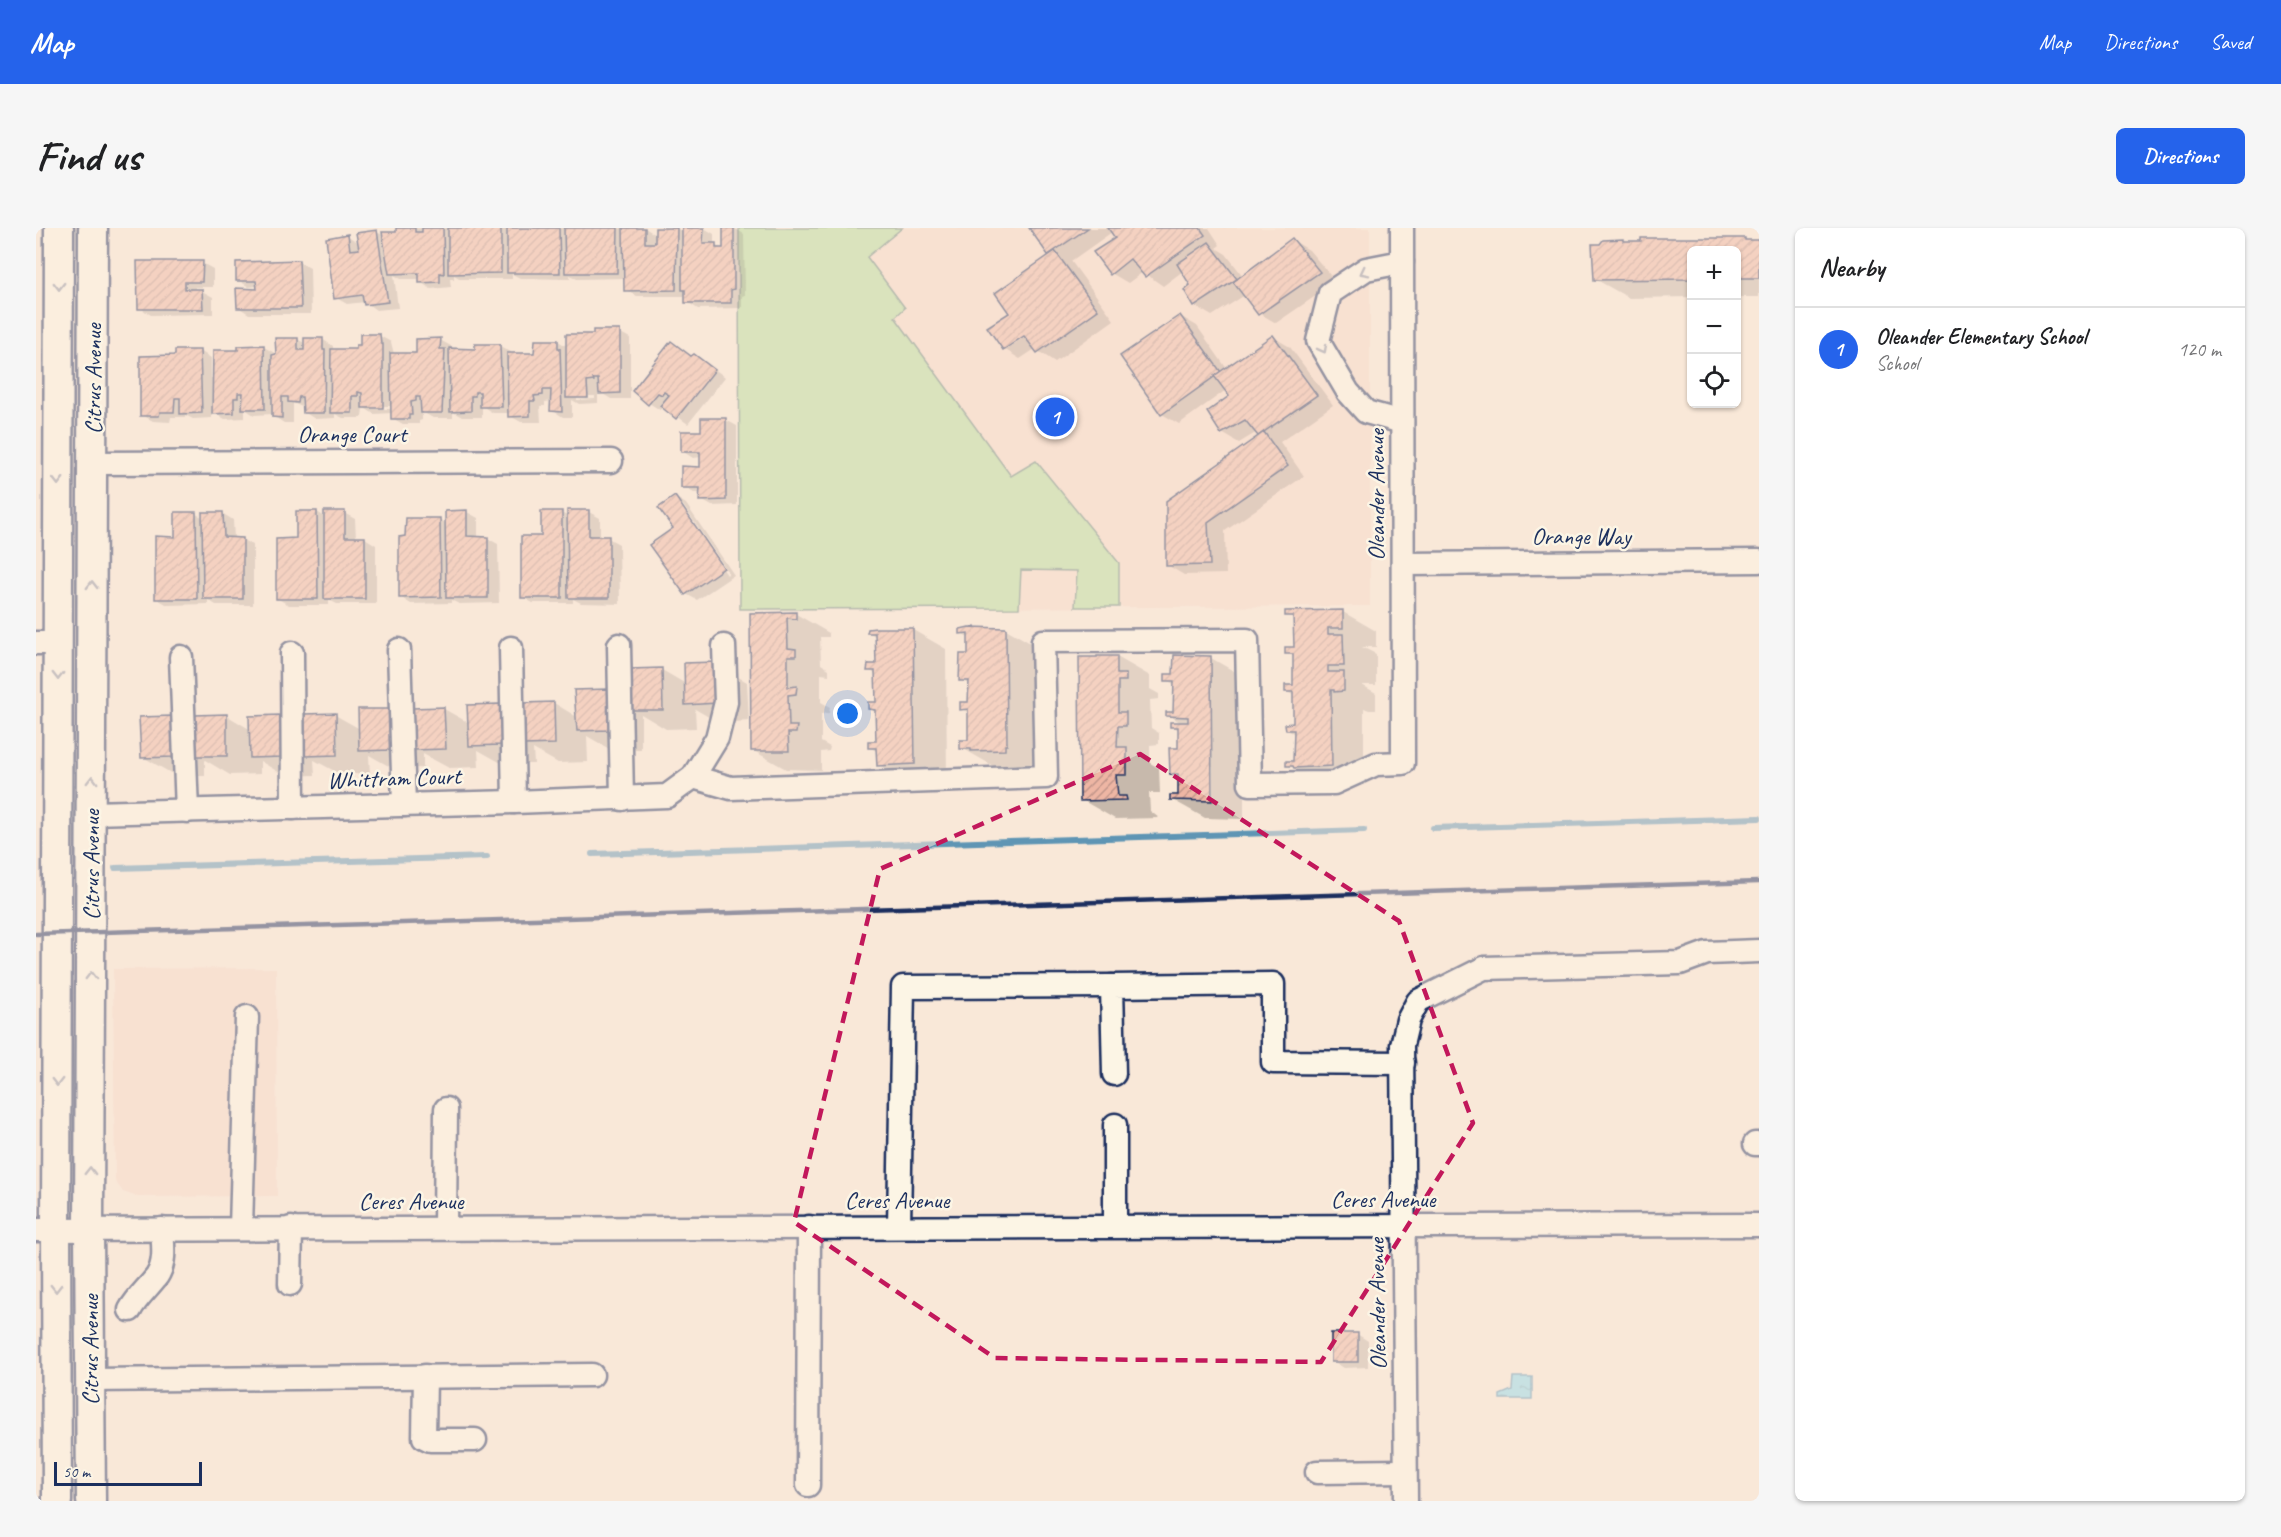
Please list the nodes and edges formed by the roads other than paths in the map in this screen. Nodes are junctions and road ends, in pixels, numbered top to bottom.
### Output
1 (59, 228) edge
2 (93, 228) edge
3 (1402, 228) edge
4 (1402, 262) junction
5 (1402, 422) junction
6 (611, 460) dead end
7 (93, 463) junction
8 (1759, 561) edge
9 (1403, 564) junction
10 (47, 643) edge
11 (619, 645) dead end
12 (724, 646) dead end
13 (511, 648) dead end
14 (399, 650) dead end
15 (292, 653) dead end
16 (181, 657) dead end
17 (693, 777) junction
18 (622, 799) junction
19 (514, 802) junction
20 (404, 805) junction
21 (293, 808) junction
22 (187, 811) junction
23 (91, 813) junction
24 (1759, 951) edge
25 (1112, 986) junction
26 (247, 1017) dead end
27 (1403, 1063) junction
28 (1114, 1074) dead end
29 (446, 1109) dead end
30 (1115, 1125) dead end
31 (1759, 1225) edge
32 (1115, 1226) junction
33 (1403, 1226) junction
34 (809, 1227) junction
35 (899, 1227) junction
36 (241, 1228) junction
37 (291, 1228) junction
38 (445, 1228) junction
39 (89, 1229) junction
40 (162, 1229) junction
41 (46, 1230) edge
42 (290, 1284) dead end
43 (130, 1310) dead end
44 (592, 1375) dead end
45 (425, 1376) junction
46 (90, 1380) junction
47 (475, 1440) dead end
48 (1406, 1471) junction
49 (1317, 1472) dead end
50 (808, 1485) dead end
51 (57, 1501) edge
52 (91, 1501) edge
53 (1406, 1501) edge

1 -> 10 main road, Citrus Avenue
2 - 7 main road, Citrus Avenue
3 - 4 street, Oleander Avenue
4 - 5 street, Oleander Avenue
4 -> 5 street
5 - 9 street, Oleander Avenue
6 - 7 street, Orange Court
23 -> 7 main road, Citrus Avenue
8 - 9 street, Orange Way
9 - 17 street, Oleander Avenue
10 -> 41 main road, Citrus Avenue
11 - 18 street
12 - 17 street
13 - 19 street
14 - 20 street
15 - 21 street
16 - 22 street
17 - 18 street, Whittram Court
18 - 19 street, Whittram Court
19 - 20 street, Whittram Court
20 - 21 street, Whittram Court
21 - 22 street, Whittram Court
22 - 23 street, Whittram Court
39 -> 23 main road, Citrus Avenue
24 - 27 street, Oleander Avenue
25 - 27 street
25 - 28 street
25 - 35 street
26 - 36 street
27 - 33 street, Oleander Avenue
29 - 38 street
30 - 32 street
31 - 33 street, Ceres Avenue
32 - 33 street, Ceres Avenue
32 - 35 street, Ceres Avenue
33 - 48 street, Oleander Avenue
34 - 35 street, Ceres Avenue
34 - 38 street, Ceres Avenue
34 - 50 street
36 - 37 street, Ceres Avenue
36 - 40 street, Ceres Avenue
37 - 38 street, Ceres Avenue
37 - 42 street
39 - 40 street, Ceres Avenue
39 - 41 street, Ceres Avenue
39 - 46 main road, Citrus Avenue
40 - 43 street
41 -> 51 main road, Citrus Avenue
44 - 45 street
45 - 46 street
45 - 47 street
46 - 52 main road, Citrus Avenue
48 - 49 street
48 - 53 street, Oleander Avenue

